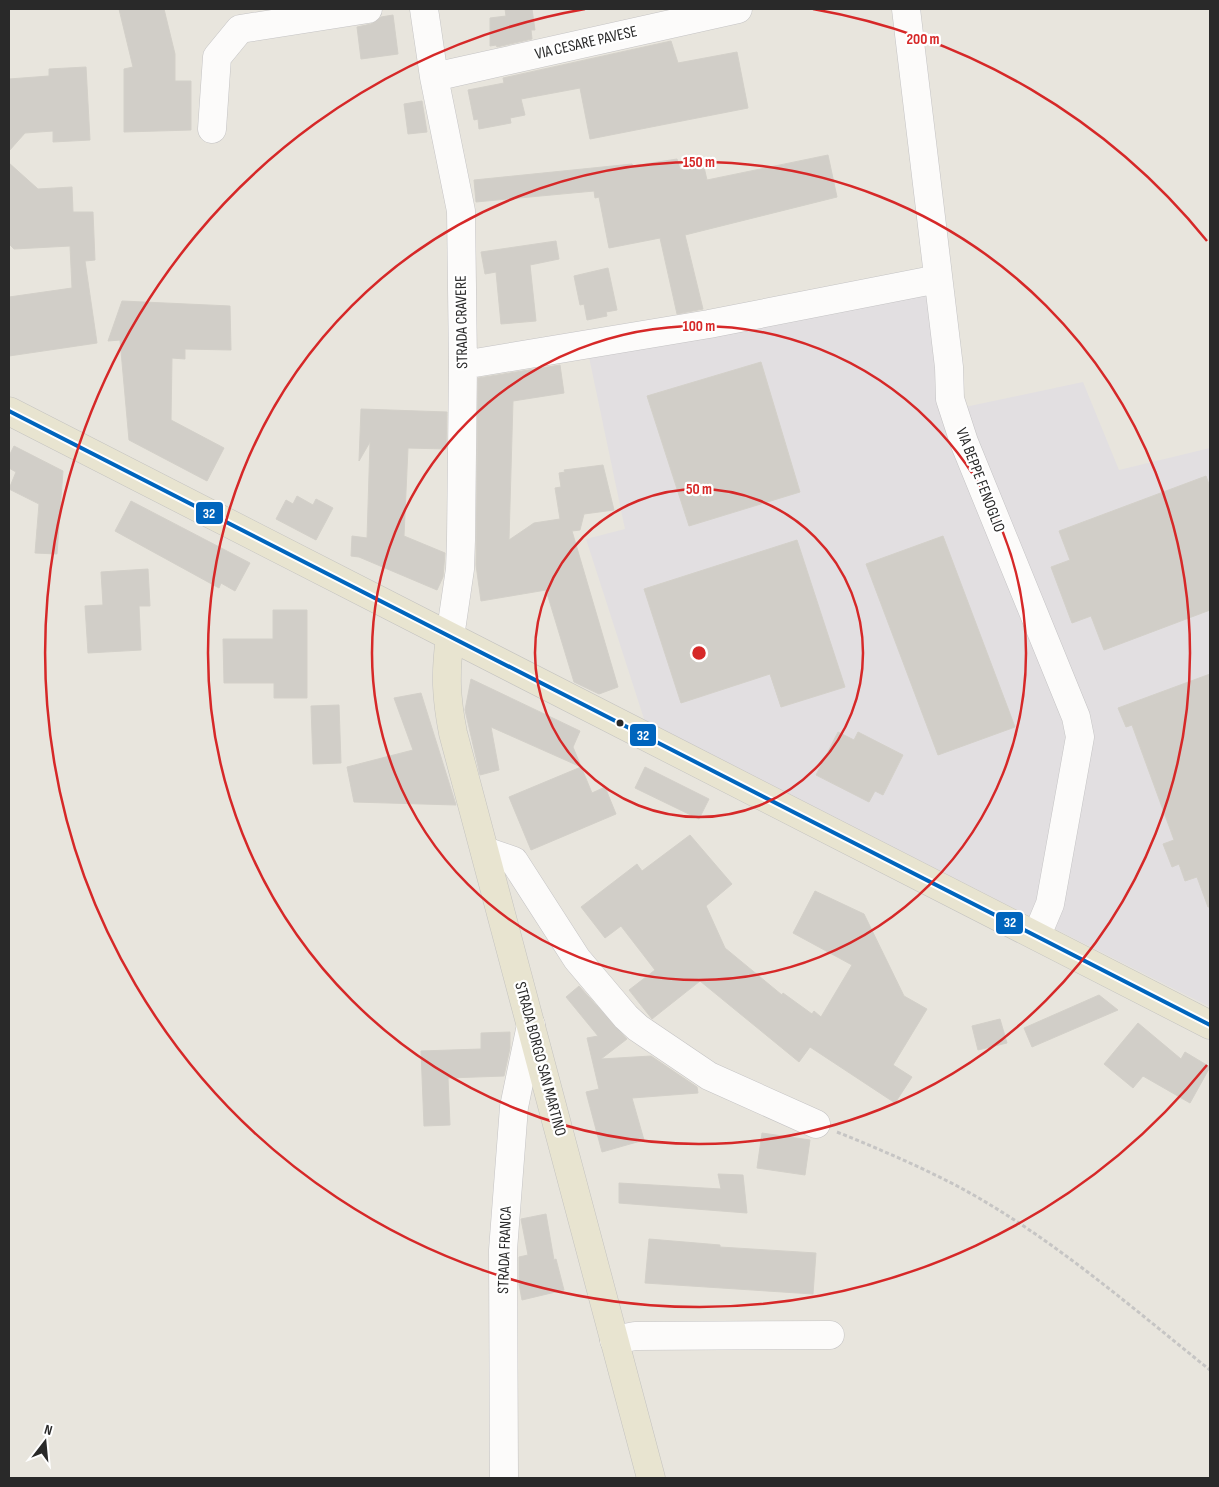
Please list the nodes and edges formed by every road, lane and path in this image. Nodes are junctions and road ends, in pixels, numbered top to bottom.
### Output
1 (368, 9) edge
2 (424, 9) edge
3 (738, 9) edge
4 (906, 9) edge
5 (662, 17) edge
6 (434, 78) junction
7 (212, 129) dead end
8 (938, 280) junction
9 (463, 366) junction
10 (9, 411) edge
11 (450, 637) junction
12 (485, 852) junction
13 (1037, 935) junction
14 (531, 1024) junction
15 (1210, 1025) edge
16 (816, 1124) joint
17 (830, 1335) dead end
18 (614, 1340) junction
19 (1210, 1370) edge
20 (504, 1478) edge
21 (651, 1478) edge

1 - 7 street
2 - 6 street, STRADA CRAVERE
3 - 5 street, VIA CESARE PAVESE
4 - 8 street, VIA BEPPE FENOGLIO
5 - 6 street, VIA CESARE PAVESE
6 - 9 street, STRADA CRAVERE
8 - 9 street
8 - 13 street, VIA BEPPE FENOGLIO
9 - 11 street, STRADA CRAVERE
10 - 11 main road
11 - 12 main road, STRADA BORGO SAN MARTINO
11 - 13 main road
12 - 14 main road, STRADA BORGO SAN MARTINO
12 - 16 street
13 - 15 main road
14 - 18 main road, STRADA BORGO SAN MARTINO
14 - 20 street, STRADA FRANCA
16 - 19 path
17 - 18 street
18 - 21 main road, STRADA BORGO SAN MARTINO

